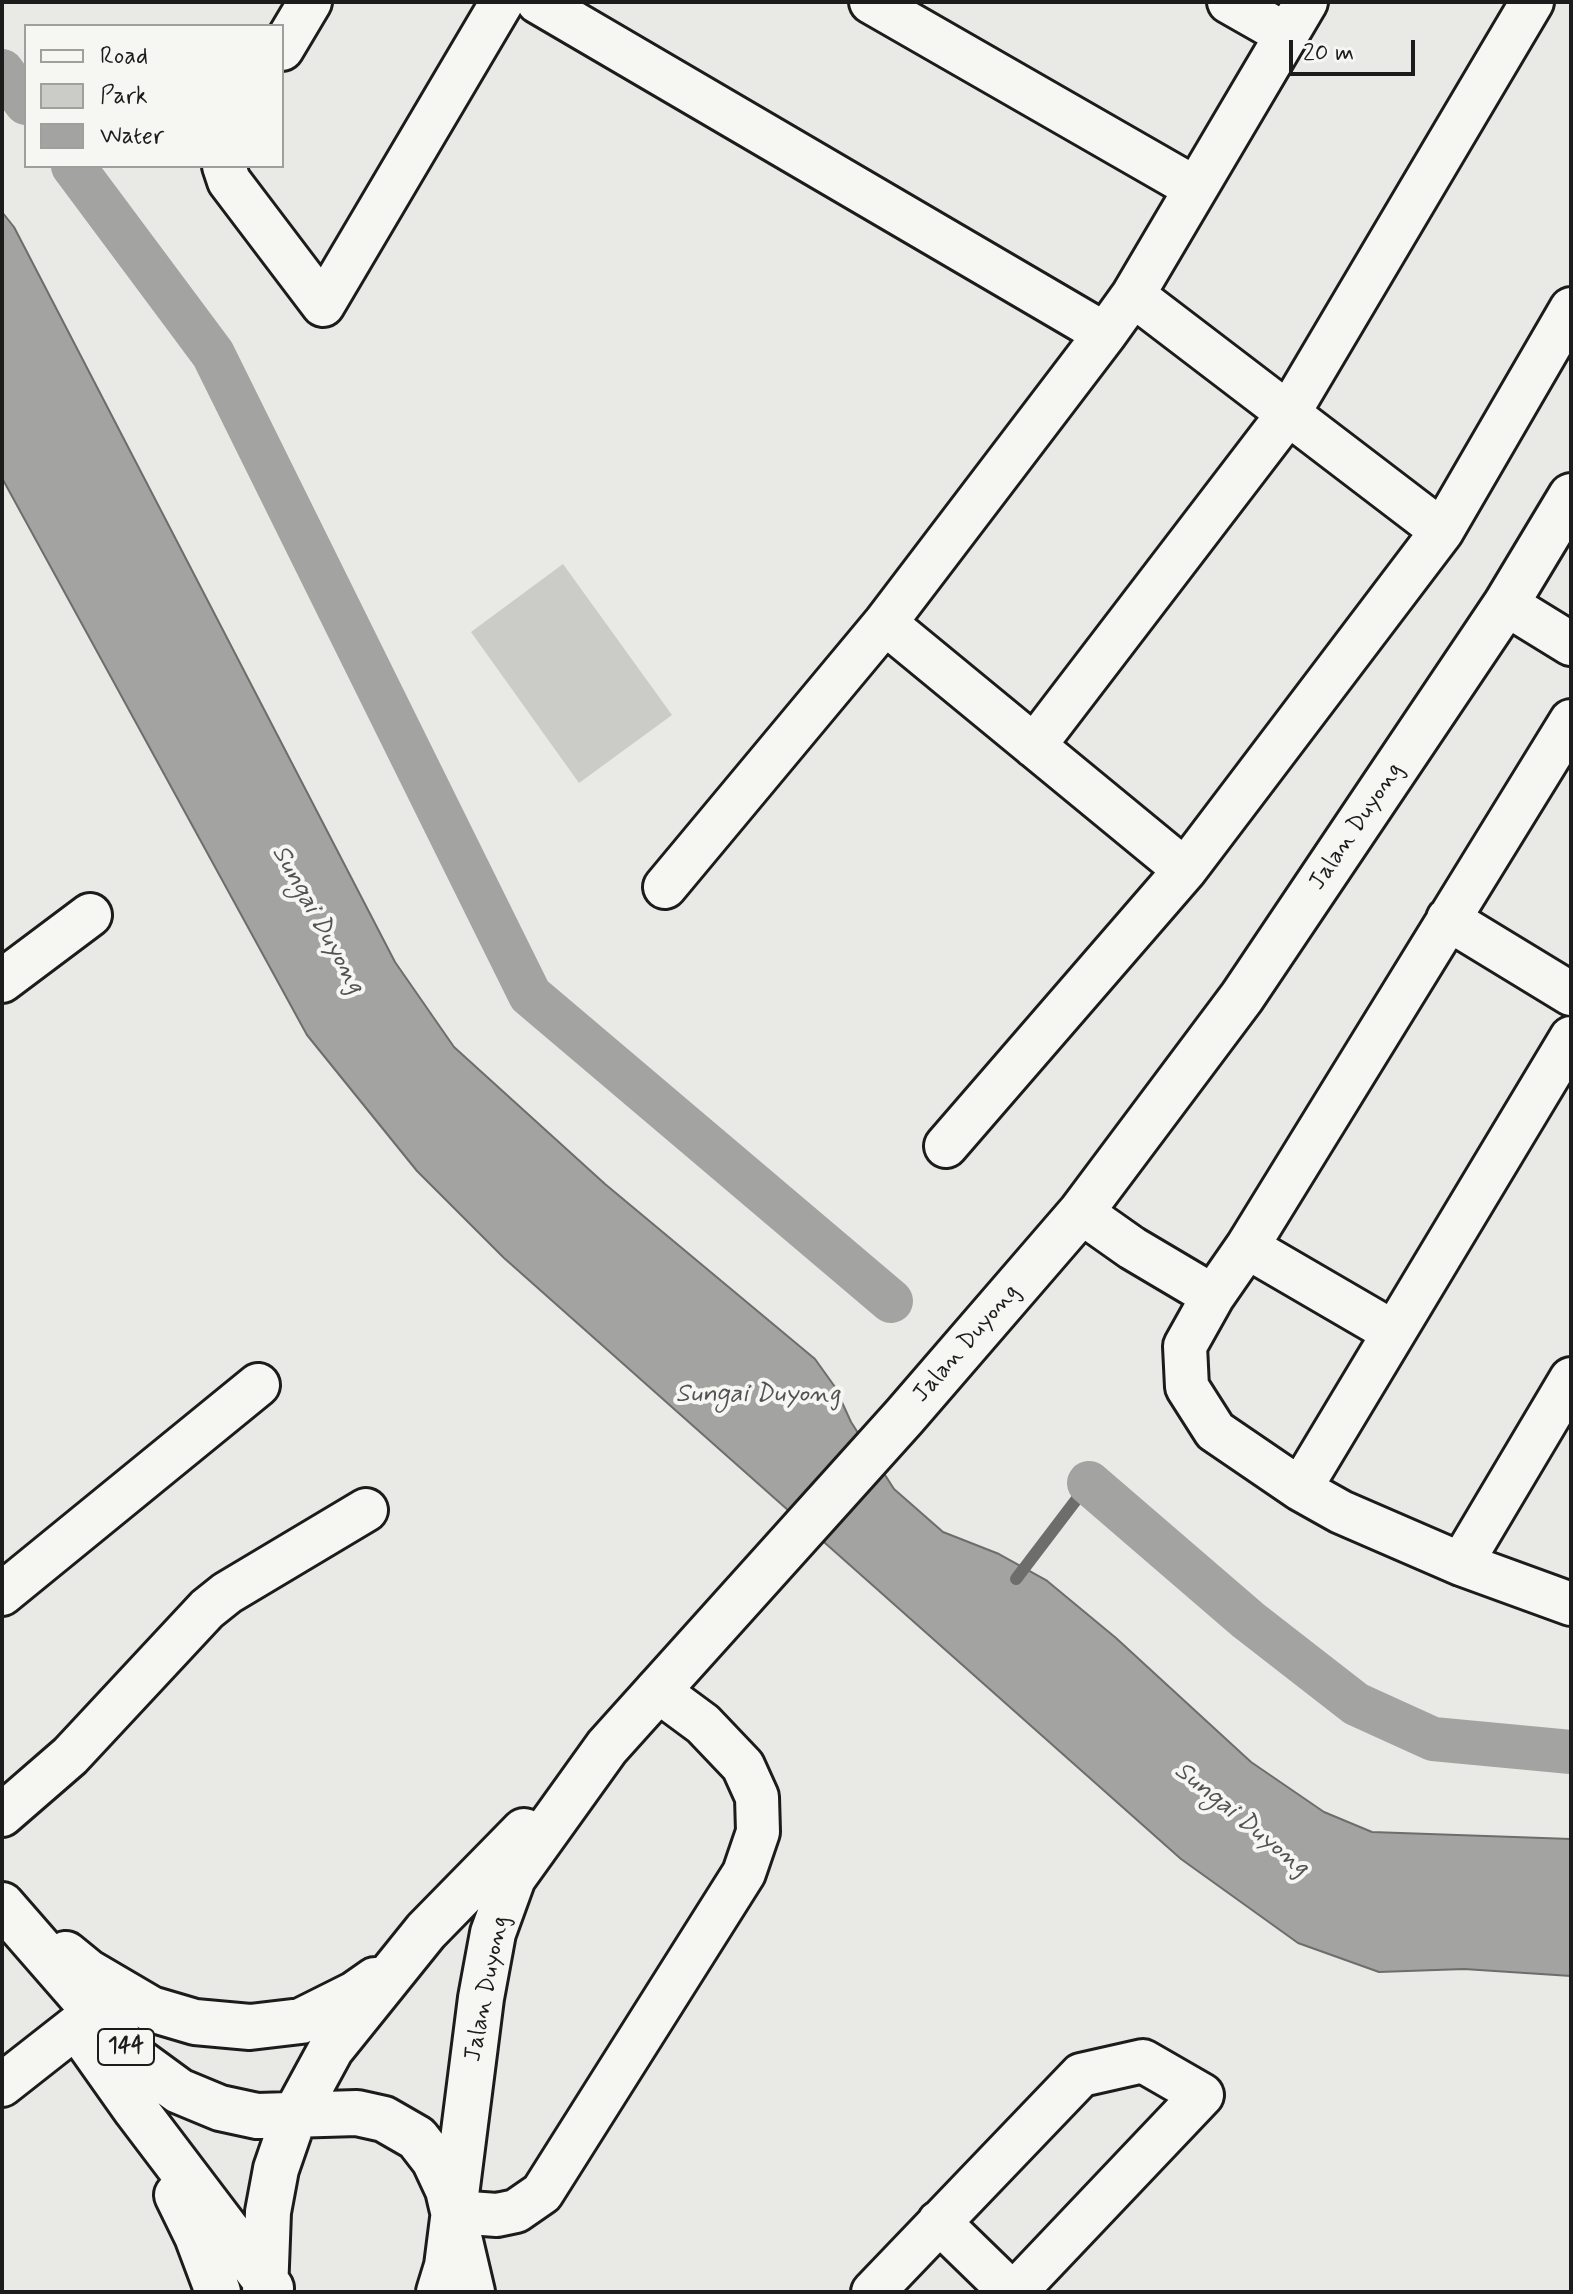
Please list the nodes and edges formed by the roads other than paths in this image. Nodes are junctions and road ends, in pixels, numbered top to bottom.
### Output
1 (310, 2) edge
2 (502, 2) edge
3 (538, 2) edge
4 (871, 2) edge
5 (1229, 2) edge
6 (1532, 2) edge
7 (1297, 19) edge
8 (284, 46) edge
9 (225, 168) edge
10 (1195, 188) junction
11 (1133, 295) junction
12 (1571, 309) edge
13 (1105, 334) junction
14 (1288, 414) junction
15 (1571, 496) edge
16 (1442, 531) junction
17 (1506, 604) junction
18 (885, 623) junction
19 (1571, 644) edge
20 (1571, 721) edge
21 (1034, 746) junction
22 (1185, 870) junction
23 (665, 887) dead end
24 (90, 915) dead end
25 (1448, 919) junction
26 (2, 981) edge
27 (1571, 994) edge
28 (1571, 1038) edge
29 (946, 1146) dead end
30 (1081, 1212) junction
31 (1247, 1247) junction
32 (1213, 1296) junction
33 (1393, 1332) junction
34 (1571, 1379) edge
35 (258, 1385) dead end
36 (1300, 1489) junction
37 (366, 1510) dead end
38 (1461, 1564) junction
39 (2, 1594) edge
40 (1571, 1604) edge
41 (657, 1690) junction
42 (607, 1747) junction
43 (2, 1815) edge
44 (2, 1905) edge
45 (397, 1964) junction
46 (77, 2026) junction
47 (2, 2085) edge
48 (136, 2110) junction
49 (294, 2117) junction
50 (455, 2212) junction
51 (939, 2222) junction
52 (268, 2288) edge
53 (218, 2292) edge
54 (439, 2292) edge
55 (472, 2292) edge
56 (873, 2292) edge
57 (1013, 2292) edge

1 - 8 street
2 - 9 street
3 - 13 street
4 - 10 street
5 - 7 street
6 - 14 street
7 - 10 street
10 - 11 street
11 - 13 street
11 - 14 street
12 - 16 street
13 - 18 street
14 - 16 street
14 - 21 street
15 - 17 main road, Jalan Duyong
16 - 22 street
17 - 19 street
17 - 30 main road, Jalan Duyong
18 - 21 street
18 - 23 street
20 - 25 street
21 - 22 street
22 - 29 street
24 - 26 street
25 - 27 street
25 - 31 street
28 - 33 street
30 - 32 street
30 - 41 main road, Jalan Duyong
31 - 32 street
31 - 33 street
32 - 36 street
33 - 36 street
34 - 38 street
35 - 39 street
36 - 38 street
37 - 43 street
38 - 40 street
41 - 42 main road, Jalan Duyong
41 - 50 street
42 - 45 main road
42 - 50 main road, Jalan Duyong
44 - 45 main road
44 - 46 main road, 144
44 - 49 main road, 144
45 - 49 main road
46 - 47 street
46 - 48 main road, 144
48 - 52 main road, 144
48 - 53 main road
49 - 50 main road, 144
49 - 52 main road, 144
50 - 54 main road, 144
50 - 55 main road, 144
51 - 56 street
51 - 57 street
51 - 57 street

